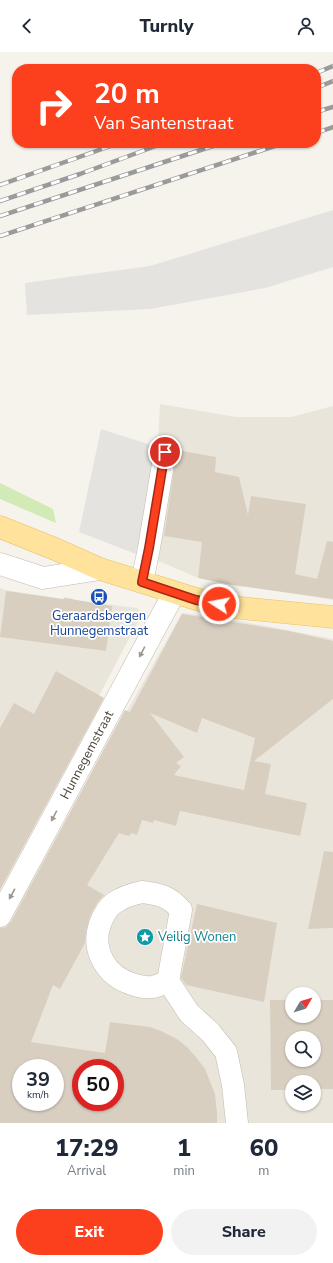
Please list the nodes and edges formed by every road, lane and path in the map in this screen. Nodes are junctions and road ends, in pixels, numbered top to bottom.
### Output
1 (165, 452) dead end
2 (0, 527) edge
3 (0, 564) edge
4 (100, 569) junction
5 (142, 582) junction
6 (174, 593) junction
7 (333, 617) edge
8 (0, 916) edge
9 (168, 981) junction
10 (237, 1123) edge

1 - 5 street
2 - 4 main road
3 - 4 street
4 - 5 main road
5 - 6 main road
6 - 7 main road
6 -> 8 street, Hunnegemstraat
9 - 9 street
9 - 10 street

